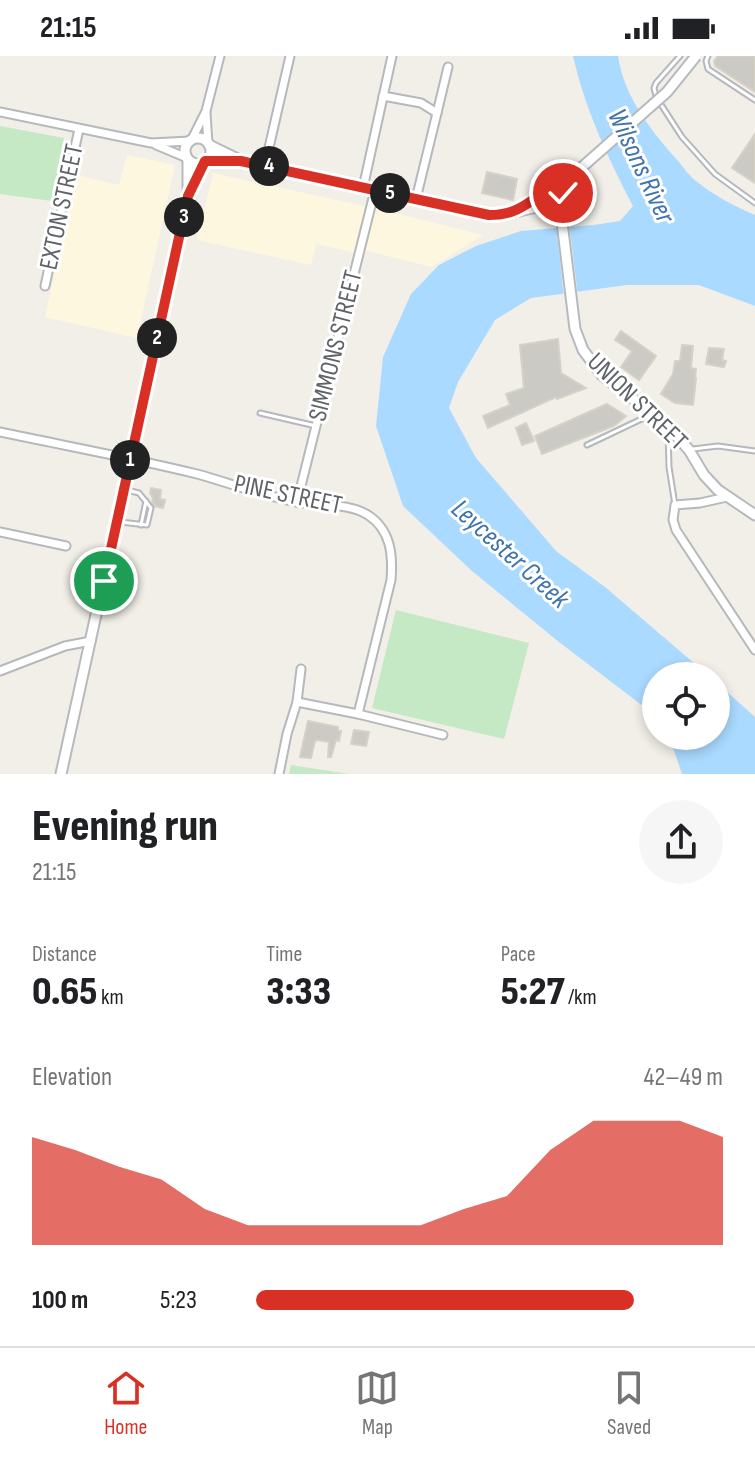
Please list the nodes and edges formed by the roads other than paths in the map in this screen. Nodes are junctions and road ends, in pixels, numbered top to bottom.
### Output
1 (220, 56) edge
2 (290, 56) edge
3 (392, 56) edge
4 (680, 56) edge
5 (696, 56) edge
6 (707, 58) edge
7 (448, 67) dead end
8 (383, 96) junction
9 (755, 100) edge
10 (206, 111) junction
11 (0, 112) edge
12 (437, 113) junction
13 (79, 129) junction
14 (190, 141) junction
15 (151, 143) junction
16 (208, 144) junction
17 (188, 159) junction
18 (241, 161) junction
19 (205, 162) junction
20 (265, 165) junction
21 (572, 176) junction
22 (363, 188) junction
23 (551, 189) junction
24 (375, 190) junction
25 (188, 196) junction
26 (416, 199) junction
27 (755, 203) edge
28 (558, 204) junction
29 (521, 209) junction
30 (45, 286) dead end
31 (260, 413) dead end
32 (653, 413) junction
33 (316, 426) junction
34 (668, 426) junction
35 (0, 432) edge
36 (587, 445) dead end
37 (689, 450) junction
38 (755, 451) edge
39 (130, 459) junction
40 (124, 489) junction
41 (727, 497) junction
42 (297, 502) junction
43 (675, 505) junction
44 (755, 515) edge
45 (116, 521) junction
46 (0, 532) edge
47 (66, 546) dead end
48 (91, 641) junction
49 (755, 650) edge
50 (301, 669) dead end
51 (0, 671) edge
52 (297, 702) junction
53 (358, 714) junction
54 (443, 735) dead end
55 (61, 774) edge
56 (279, 774) edge

1 - 10 street
2 - 20 street
3 - 8 street
4 - 27 lane
5 - 21 main road, bridge
6 - 9 lane
7 - 12 street
8 - 12 street
8 - 22 street
10 - 14 street
10 - 16 street
11 - 13 street
12 - 26 street
13 - 15 street
13 - 30 street, EXTON STREET
14 - 15 street
14 - 16 main road
14 - 17 main road
15 - 17 street
16 - 18 main road
16 - 19 main road
17 - 19 main road
17 - 25 main road
18 - 19 main road
18 - 20 main road
19 - 25 main road
20 - 22 main road
21 - 23 main road
21 - 28 main road
22 - 24 main road
23 - 28 main road
23 - 28 main road, UNION STREET
23 - 29 main road
24 - 26 main road
24 - 33 street, SIMMONS STREET
25 - 39 main road
26 - 29 main road
28 - 29 main road
28 - 32 main road, UNION STREET
31 - 33 lane
32 - 34 main road, UNION STREET
32 - 36 lane
33 - 42 street, SIMMONS STREET
34 - 37 main road, UNION STREET
34 - 43 lane
35 - 39 street, PINE STREET
37 - 38 lane
37 - 41 main road, UNION STREET
39 - 40 main road
39 - 42 street, PINE STREET
40 - 45 main road
40 - 45 lane
41 - 43 street
41 - 44 main road, UNION STREET
42 - 53 street, PINE STREET
43 - 49 street
45 - 48 main road
46 - 47 street
48 - 51 street
48 - 55 main road
50 - 52 street
52 - 53 street
52 - 56 street
53 - 54 street

